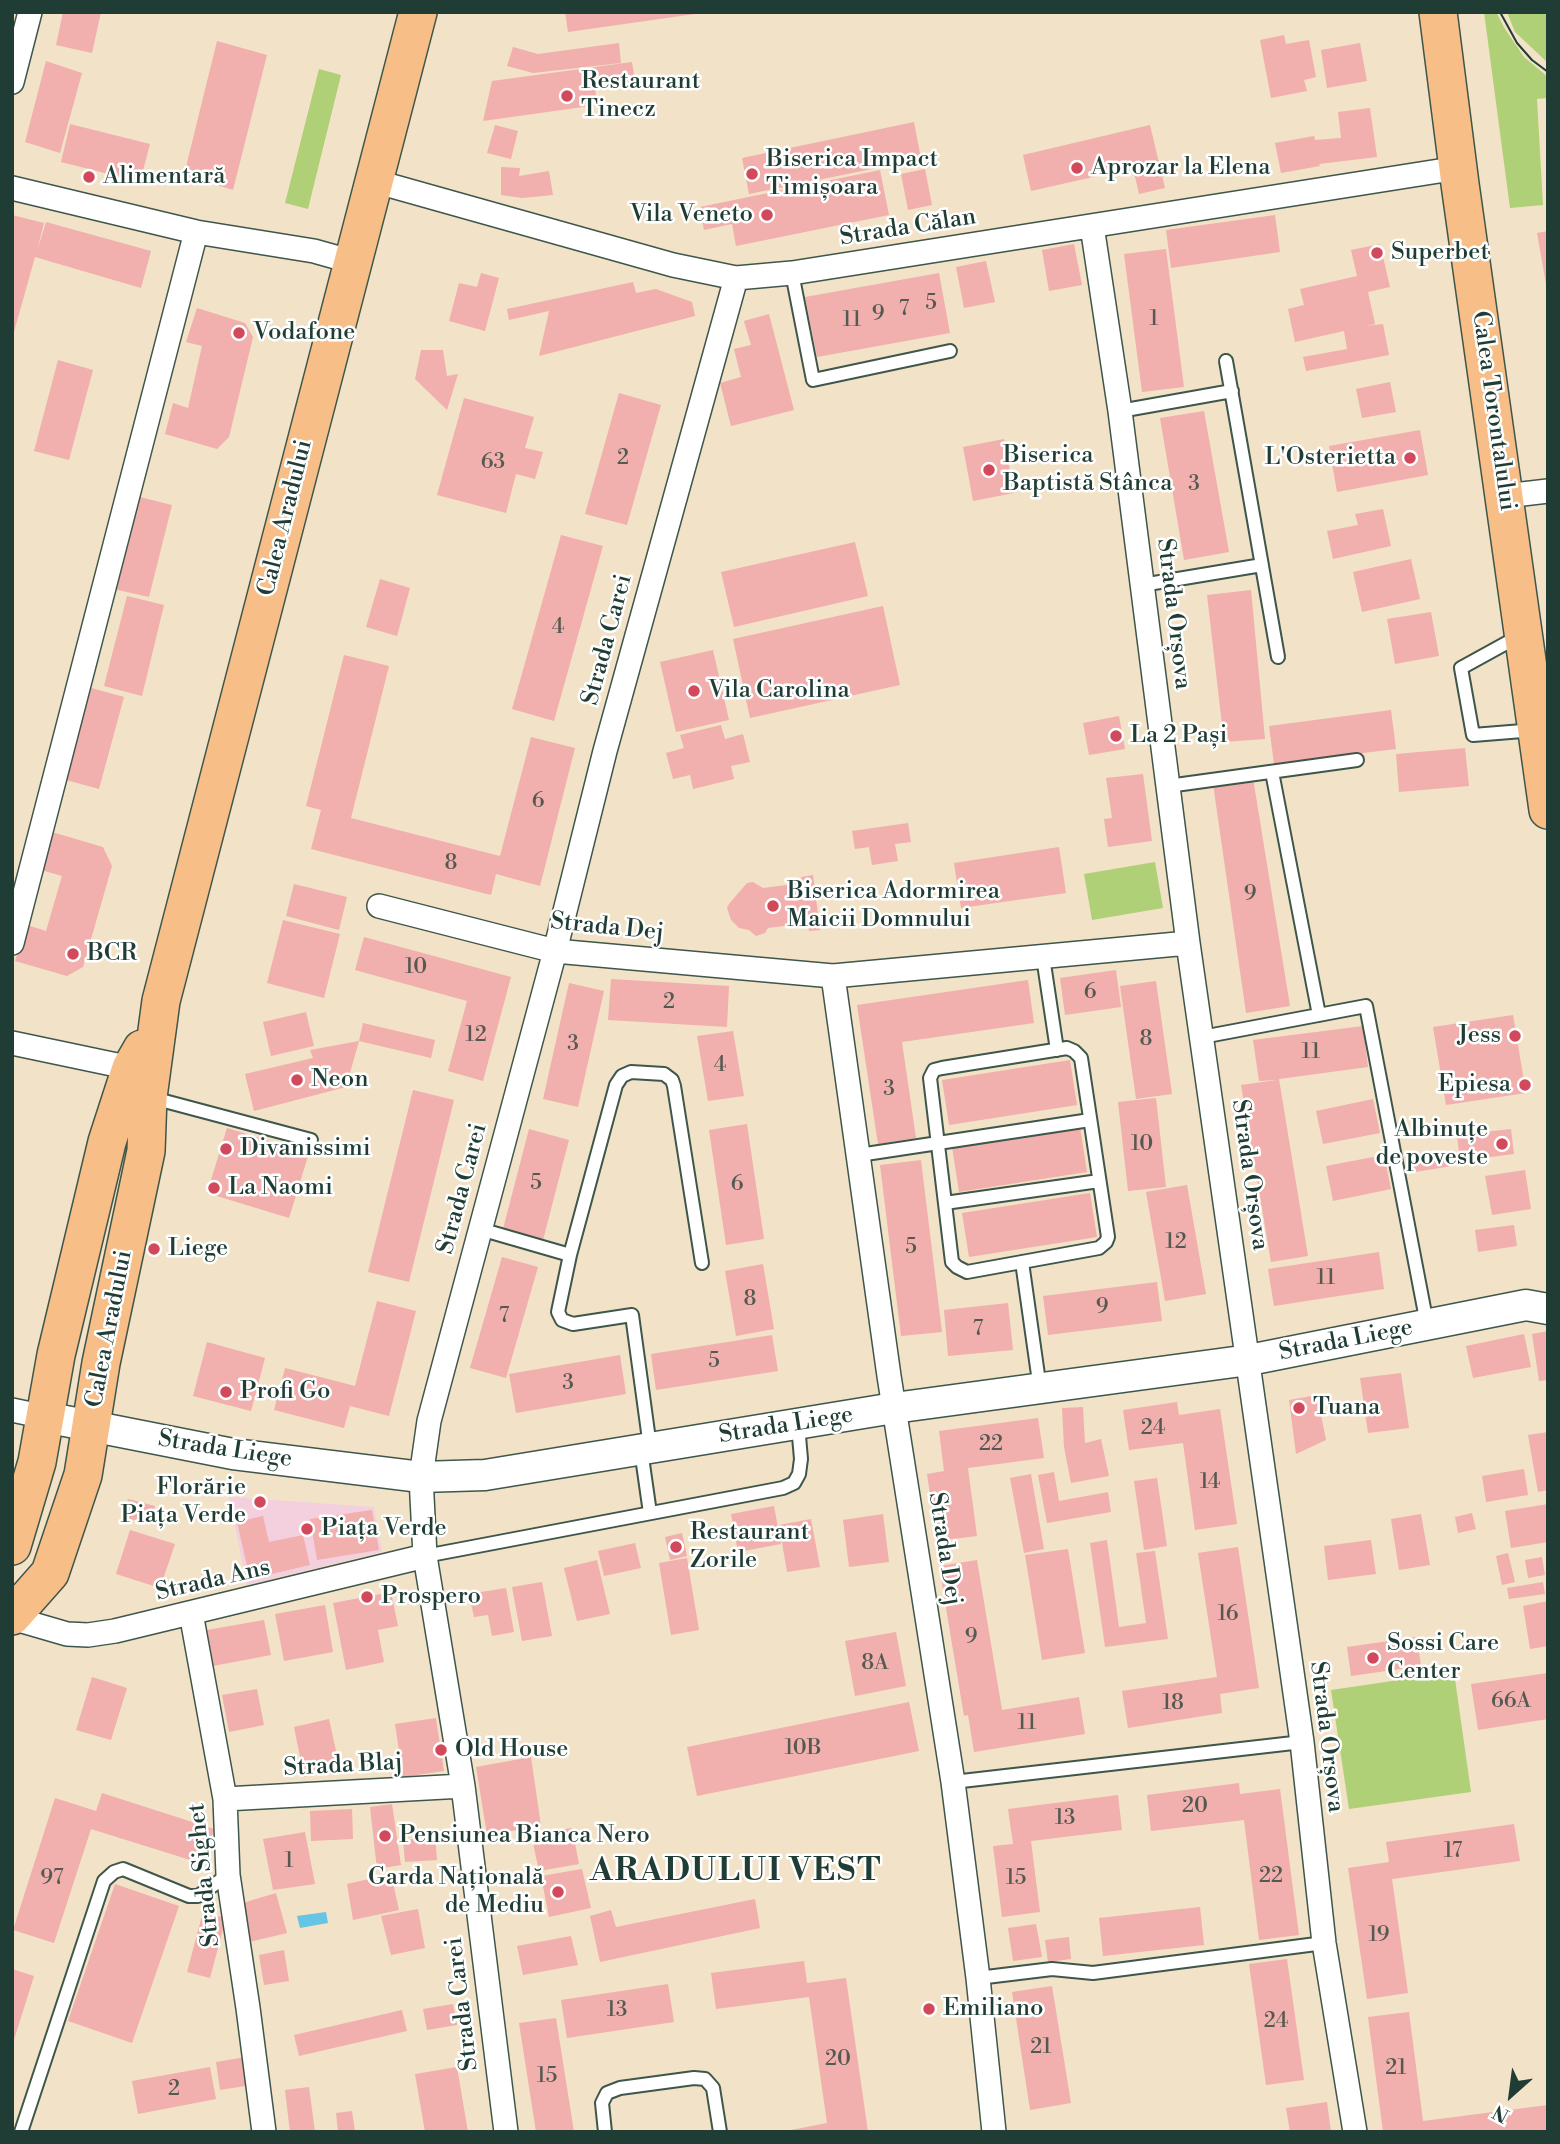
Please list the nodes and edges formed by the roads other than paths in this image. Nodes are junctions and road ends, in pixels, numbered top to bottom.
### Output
1 (30, 12) edge
2 (418, 12) edge
3 (1438, 12) edge
4 (12, 82) edge
5 (1458, 168) junction
6 (374, 181) junction
7 (12, 188) edge
8 (1092, 226) junction
9 (196, 232) junction
10 (353, 262) junction
11 (792, 273) junction
12 (736, 278) junction
13 (950, 351) dead end
14 (1226, 361) dead end
15 (1232, 391) junction
16 (1120, 411) junction
17 (1548, 491) edge
18 (1505, 496) junction
19 (1262, 565) junction
20 (1142, 585) junction
21 (1524, 633) junction
22 (1278, 657) dead end
23 (1537, 730) junction
24 (1357, 760) dead end
25 (1272, 772) junction
26 (1168, 786) junction
27 (1548, 810) edge
28 (379, 906) dead end
29 (12, 943) edge
30 (1188, 943) junction
31 (555, 951) junction
32 (1043, 957) junction
33 (833, 976) junction
34 (1319, 1015) junction
35 (1202, 1037) junction
36 (12, 1043) edge
37 (1057, 1050) junction
38 (139, 1083) junction
39 (1090, 1120) junction
40 (312, 1140) dead end
41 (937, 1143) junction
42 (859, 1155) junction
43 (1100, 1181) junction
44 (945, 1203) junction
45 (480, 1229) junction
46 (570, 1255) junction
47 (1021, 1262) junction
48 (702, 1263) dead end
49 (1540, 1300) edge
50 (1427, 1325) junction
51 (1249, 1360) junction
52 (1040, 1388) junction
53 (894, 1408) junction
54 (28, 1414) edge
55 (798, 1425) junction
56 (91, 1426) junction
57 (645, 1449) junction
58 (421, 1477) junction
59 (650, 1513) junction
60 (12, 1546) edge
61 (425, 1556) junction
62 (191, 1614) junction
63 (12, 1617) edge
64 (1302, 1742) junction
65 (953, 1783) junction
66 (463, 1786) junction
67 (225, 1799) junction
68 (228, 1875) junction
69 (1324, 1943) junction
70 (978, 1978) junction
71 (21, 2132) edge
72 (264, 2132) edge
73 (506, 2132) edge
74 (605, 2132) edge
75 (720, 2132) edge
76 (993, 2132) edge
77 (1355, 2132) edge

1 - 4 street
2 - 6 main road, Calea Aradului
3 - 5 main road, Calea Torontalului
5 - 8 street, Strada Călan
5 - 18 main road, Calea Torontalului
6 - 10 main road, Calea Aradului
6 - 12 street, Strada Călan
7 - 9 street
8 - 11 street, Strada Călan
8 - 16 street, Strada Orșova
9 - 10 street
9 - 29 street
10 - 38 main road, Calea Aradului
11 - 12 street, Strada Călan
11 - 13 lane
12 - 31 street, Strada Carei
14 - 15 lane
15 - 16 lane
15 - 19 lane
16 - 20 street, Strada Orșova
17 - 18 street
18 - 21 main road, Calea Torontalului
19 - 20 lane
19 - 22 lane
20 - 26 street, Strada Orșova
21 - 23 main road, Calea Torontalului
21 - 23 lane
23 - 27 main road, Calea Torontalului
24 - 25 lane
25 - 26 lane
25 - 34 lane
26 - 30 street, Strada Orșova
28 - 31 street, Strada Dej
30 - 32 street, Strada Dej
30 - 35 street, Strada Orșova
31 - 33 street, Strada Dej
31 - 45 street, Strada Carei
32 - 33 street, Strada Dej
32 - 37 lane
33 - 42 street, Strada Dej
34 - 35 lane
34 - 50 lane
35 - 51 street, Strada Orșova
36 - 38 street
37 - 39 lane
37 - 41 lane
38 - 40 lane
38 - 54 main road, Calea Aradului
38 - 56 main road, Calea Aradului
39 - 41 lane
39 - 43 lane
41 - 42 lane
41 - 44 lane
42 - 53 street, Strada Dej
43 - 44 lane
43 - 47 lane
44 - 47 lane
45 - 46 lane
45 - 58 street, Strada Carei
46 - 48 lane
46 - 57 lane
47 - 52 lane
49 - 50 street, Strada Liege
50 - 51 street, Strada Liege
51 - 52 street, Strada Liege
51 - 64 street, Strada Orșova
52 - 53 street, Strada Liege
53 - 55 street, Strada Liege
53 - 65 street, Strada Dej
54 - 56 street, Strada Liege
54 - 60 main road, Calea Aradului
55 - 57 street, Strada Liege
55 - 59 lane
56 - 58 street, Strada Liege
56 - 63 main road, Calea Aradului
57 - 58 street, Strada Liege
57 - 59 lane
58 - 61 street, Strada Carei
59 - 61 lane
61 - 62 street, Strada Ans
61 - 66 street, Strada Carei
62 - 63 street, Strada Ans
62 - 67 street, Strada Sighet
64 - 65 lane
64 - 69 street, Strada Orșova
65 - 70 street, Strada Dej
66 - 67 street, Strada Blaj
66 - 73 street, Strada Carei
67 - 68 street, Strada Sighet
68 - 71 lane
68 - 72 street, Strada Sighet
69 - 70 lane
69 - 77 street, Strada Orșova
70 - 76 street, Strada Dej
74 - 75 lane

